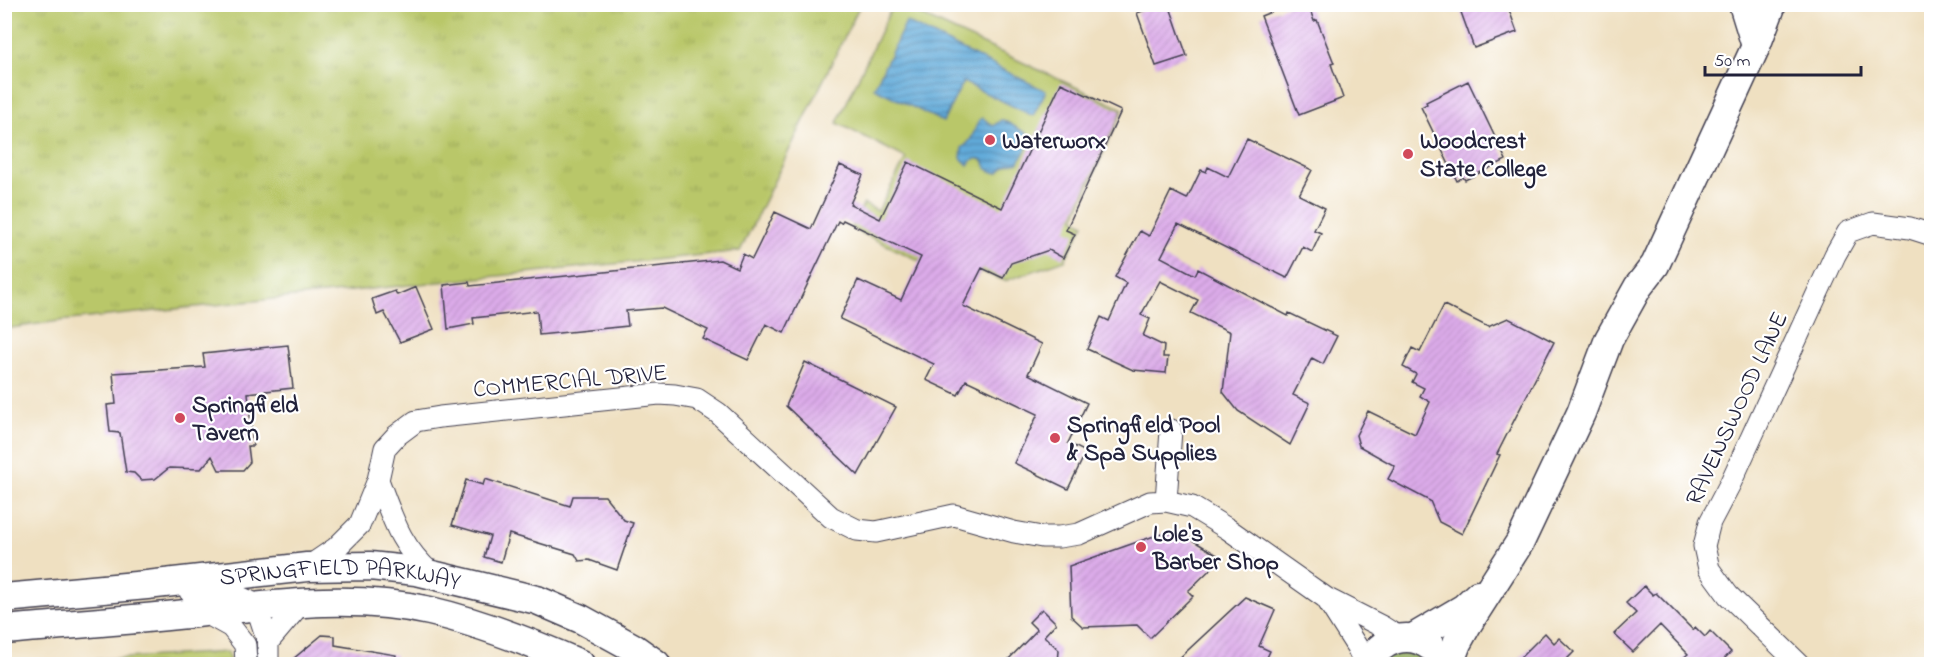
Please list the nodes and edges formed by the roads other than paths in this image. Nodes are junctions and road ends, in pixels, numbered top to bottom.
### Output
1 (1743, 4) edge
2 (1772, 4) edge
3 (1756, 46) junction
4 (1932, 235) edge
5 (1171, 430) dead end
6 (378, 480) junction
7 (1166, 501) junction
8 (307, 567) junction
9 (432, 574) junction
10 (1496, 580) junction
11 (112, 588) junction
12 (4, 598) edge
13 (1326, 598) junction
14 (301, 603) junction
15 (256, 605) junction
16 (204, 612) junction
17 (4, 630) edge
18 (1406, 638) junction
19 (268, 642) junction
20 (246, 664) edge
21 (268, 664) edge
22 (580, 664) edge
23 (656, 664) edge
24 (1365, 664) edge
25 (1370, 664) edge
26 (1443, 664) edge
27 (1449, 664) edge
28 (1799, 664) edge

1 - 3 main road
2 - 3 main road
3 - 10 main road
4 - 28 street, RAVENSWOOD LANE
5 - 7 street
6 - 7 street, COMMERCIAL DRIVE
6 - 8 street, COMMERCIAL DRIVE
6 - 9 street
7 - 13 street, COMMERCIAL DRIVE
8 - 9 main road, SPRINGFIELD PARKWAY
8 - 11 main road, SPRINGFIELD PARKWAY
9 - 23 main road, SPRINGFIELD PARKWAY
10 - 18 main road
10 - 27 main road
11 - 12 main road, SPRINGFIELD PARKWAY
11 - 15 street
13 - 18 street, COMMERCIAL DRIVE
13 - 24 street, COMMERCIAL DRIVE
14 - 15 main road, SPRINGFIELD PARKWAY
14 - 19 street
14 - 22 main road, SPRINGFIELD PARKWAY
15 - 16 main road, SPRINGFIELD PARKWAY
15 - 19 street
16 - 17 main road, SPRINGFIELD PARKWAY
16 - 20 street
18 - 25 main road
18 - 26 main road
19 - 21 street

